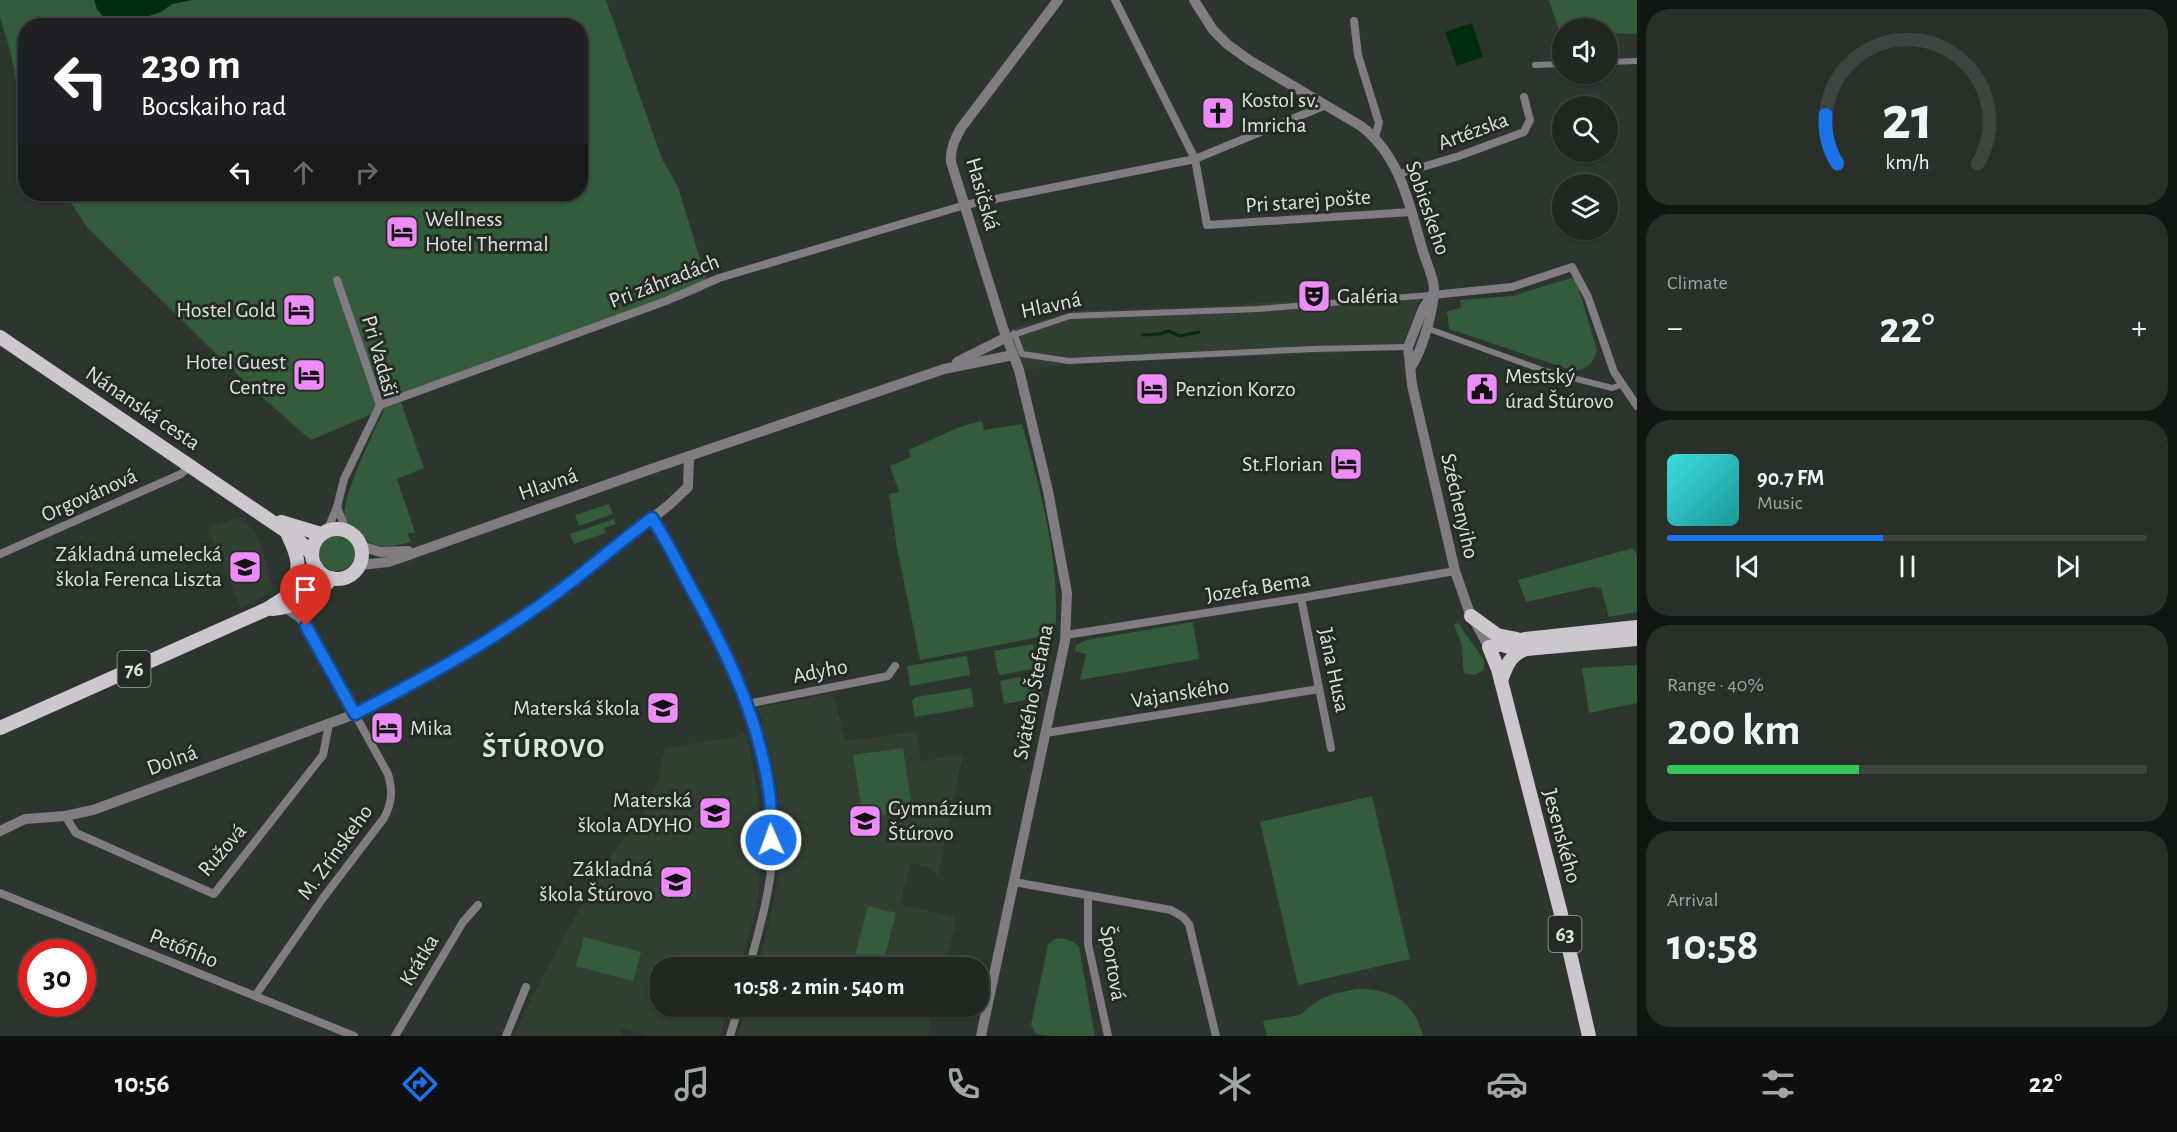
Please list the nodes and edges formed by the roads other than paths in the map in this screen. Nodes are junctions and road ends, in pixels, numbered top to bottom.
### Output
1 (1058, 0) edge
2 (1115, 0) edge
3 (1194, 0) edge
4 (1354, 21) dead end
5 (1637, 61) edge
6 (1618, 62) edge
7 (1552, 64) edge
8 (1535, 65) dead end
9 (1524, 98) dead end
10 (1326, 105) junction
11 (1375, 137) junction
12 (1195, 159) junction
13 (1399, 174) junction
14 (965, 205) junction
15 (1411, 212) junction
16 (337, 280) dead end
17 (1432, 295) junction
18 (1429, 329) dead end
19 (1010, 335) junction
20 (0, 337) edge
21 (1408, 347) junction
22 (1018, 354) junction
23 (1411, 367) junction
24 (944, 369) junction
25 (1621, 385) junction
26 (1636, 404) edge
27 (380, 405) junction
28 (689, 456) junction
29 (191, 465) junction
30 (337, 507) junction
31 (262, 515) junction
32 (652, 518) junction
33 (346, 530) junction
34 (287, 533) junction
35 (324, 533) junction
36 (361, 546) junction
37 (420, 550) junction
38 (0, 554) edge
39 (314, 561) junction
40 (360, 565) junction
41 (1455, 571) junction
42 (332, 578) junction
43 (311, 597) junction
44 (1301, 598) junction
45 (286, 601) junction
46 (1471, 616) junction
47 (306, 626) junction
48 (1637, 627) edge
49 (1066, 635) junction
50 (1637, 639) edge
51 (1526, 644) junction
52 (1496, 646) junction
53 (895, 666) dead end
54 (1501, 681) junction
55 (1319, 689) junction
56 (747, 704) junction
57 (355, 714) junction
58 (329, 724) junction
59 (0, 728) edge
60 (1046, 733) junction
61 (1331, 748) dead end
62 (65, 816) junction
63 (0, 831) edge
64 (1014, 882) junction
65 (0, 893) edge
66 (1088, 896) junction
67 (478, 905) dead end
68 (752, 957) edge
69 (525, 987) dead end
70 (255, 996) junction
71 (736, 1017) edge
72 (354, 1036) edge
73 (395, 1036) edge
74 (506, 1036) edge
75 (730, 1036) edge
76 (981, 1036) edge
77 (1108, 1036) edge
78 (1216, 1036) edge
79 (1589, 1036) edge

1 - 14 street, Hasičská
2 - 12 street
3 - 10 street, Sobieskeho
4 - 11 street
5 - 6 street
7 - 8 street
9 - 13 street, Artézska
10 - 11 street, Sobieskeho
10 - 12 street, Pri záhradách
11 - 13 street, Sobieskeho
12 - 14 street, Pri záhradách
12 - 15 street, Pri starej pošte
13 - 15 street, Sobieskeho
14 - 19 street, Hasičská
14 - 27 street, Pri záhradách
15 - 17 street, Sobieskeho
16 - 27 street, Pri Vadaši
17 - 19 street, Hlavná
17 - 21 street
17 - 23 street, Sobieskeho
17 - 25 street
18 - 25 street
19 - 22 street, Hasičská
19 - 24 street, Hlavná
20 - 29 main road, Nánanská cesta
21 - 22 street, Hlavná
21 - 23 street
22 - 24 street, Hlavná
22 - 49 street, Svätého Štefana
23 - 41 street, Széchenyiho
24 - 28 street, Hlavná
25 - 26 street
27 - 30 street, Pri Vadaši
28 - 32 street
28 - 37 street, Hlavná
29 - 31 main road, Nánanská cesta
29 - 38 street, Orgovánová
30 - 33 street
30 - 35 street, Pri Vadaši
31 - 34 main road, Nánanská cesta
31 - 35 main road
32 - 56 street
32 - 57 street, Dolná
33 - 35 main road
33 - 36 main road
34 - 39 main road, Nánanská cesta
34 - 45 main road
35 - 39 main road
36 - 37 street, Hlavná
36 - 40 main road
37 - 40 street, Hlavná
39 - 42 main road
39 - 45 main road
40 - 42 main road, 76
41 - 44 street, Jozefa Bema
41 - 46 street, Széchenyiho
42 - 43 main road, 76
43 - 45 main road, 76
43 - 47 street
44 - 49 street, Jozefa Bema
44 - 55 street, Jána Husa
45 - 47 street
45 - 59 main road, 76
46 - 51 main road
46 - 52 street, Széchenyiho
47 - 57 street, M. Zrínskeho
48 - 51 main road
49 - 60 street, Svätého Štefana
50 - 51 main road
51 - 52 main road
51 - 54 main road
52 - 54 main road, Jesenského / 63
53 - 56 street, Adyho
54 - 79 main road, Jesenského / 63
55 - 60 street, Vajanského
55 - 61 street, Jána Husa
56 - 68 street
57 - 58 street, Dolná
57 - 70 street, M. Zrínskeho
58 - 62 street, Dolná
58 - 62 street, Ružová
60 - 64 street, Svätého Štefana
62 - 63 street, Dolná
64 - 66 street
64 - 76 street, Svätého Štefana
65 - 70 street, Petőfiho
66 - 77 street, Športová
66 - 78 street
67 - 73 street, Krátka
69 - 74 street
70 - 72 street, Petőfiho
71 - 75 street

